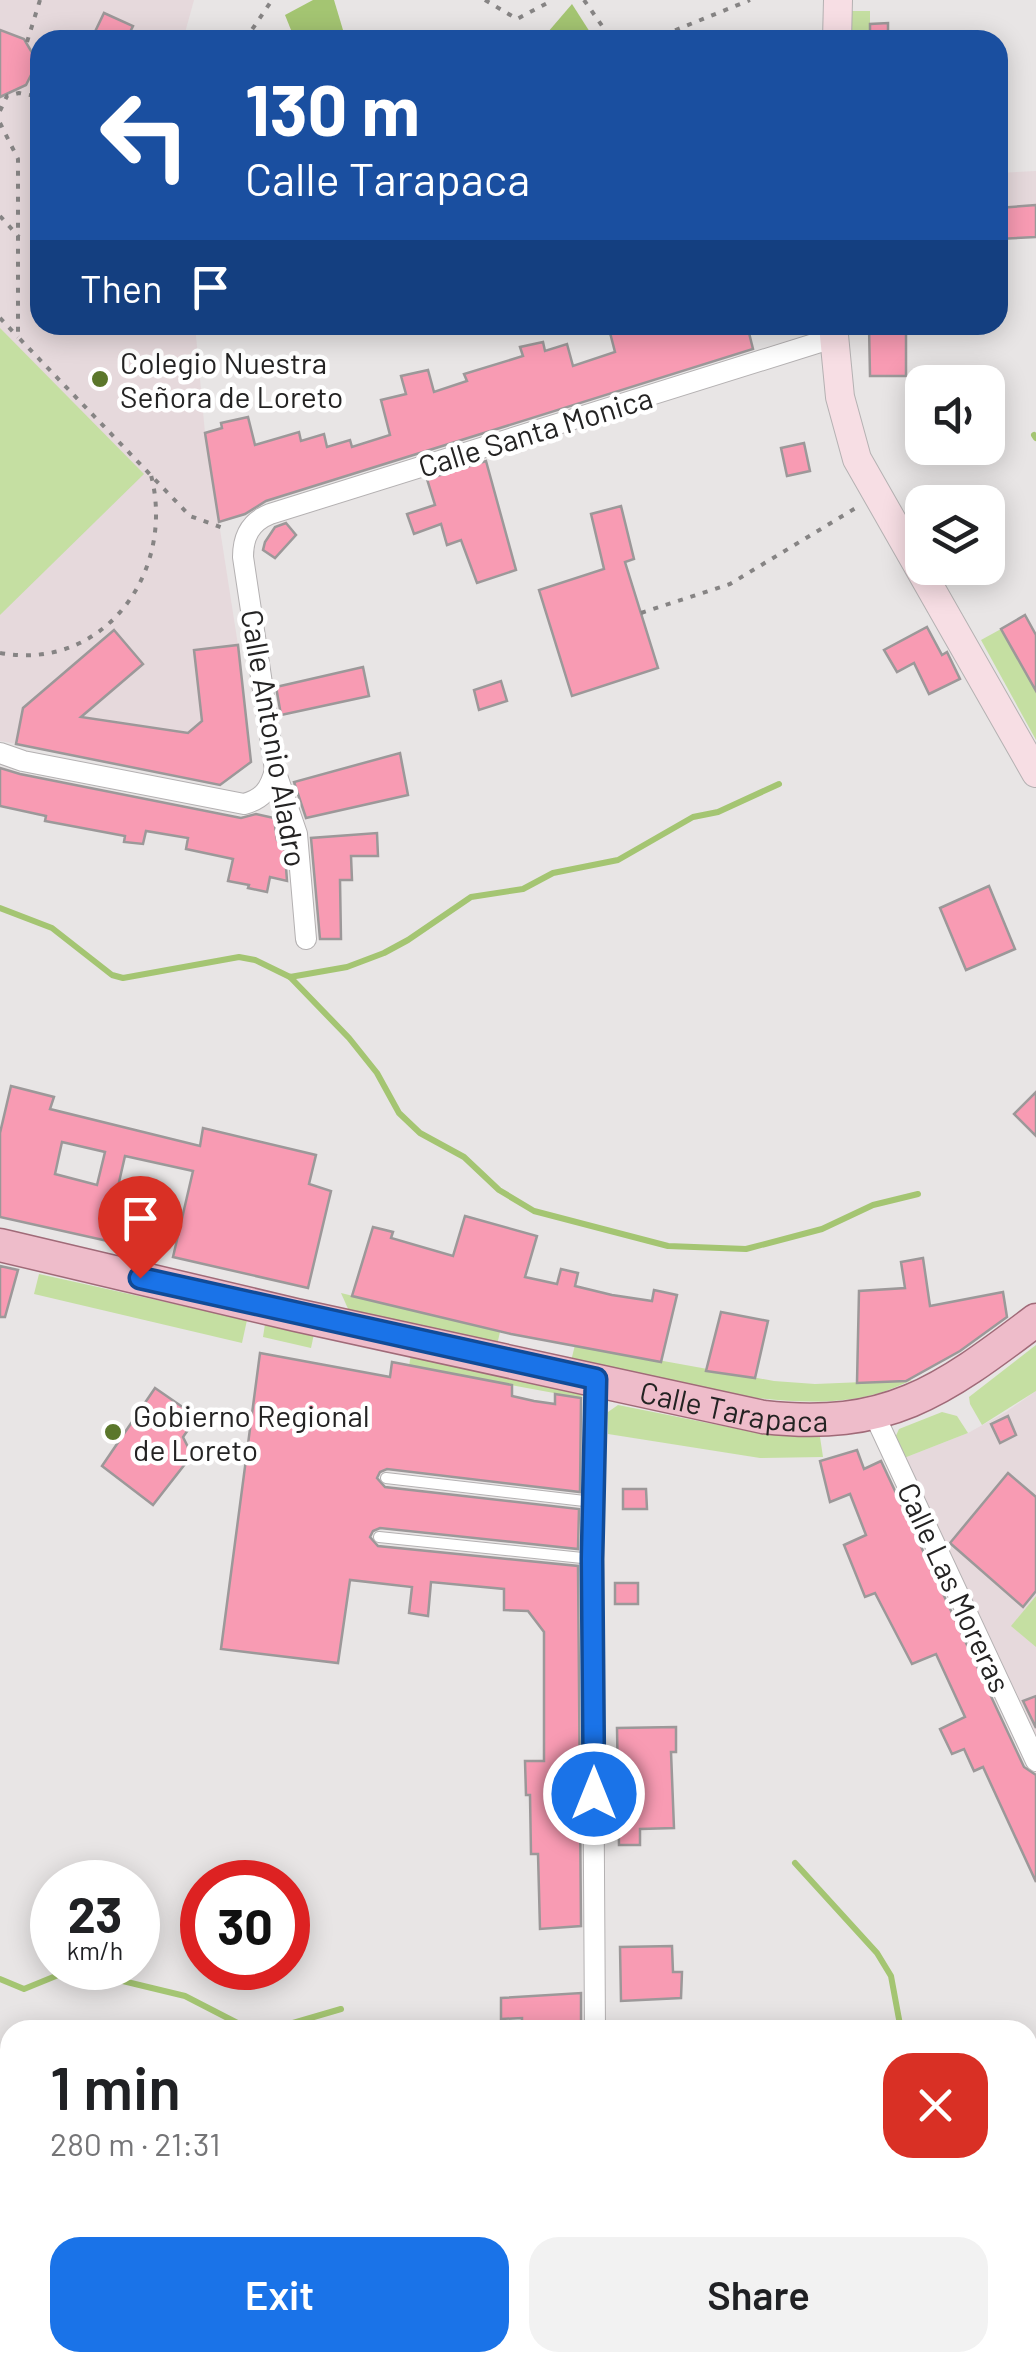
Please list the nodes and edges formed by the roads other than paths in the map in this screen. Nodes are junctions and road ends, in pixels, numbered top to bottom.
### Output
1 (838, 0) edge
2 (837, 30) edge
3 (821, 335) edge
4 (834, 335) edge
5 (245, 536) joint
6 (0, 754) edge
7 (275, 770) junction
8 (1036, 773) edge
9 (306, 940) dead end
10 (0, 1245) edge
11 (1036, 1320) edge
12 (596, 1379) junction
13 (874, 1414) junction
14 (386, 1478) dead end
15 (593, 1502) junction
16 (379, 1537) dead end
17 (592, 1559) junction
18 (1036, 1761) edge
19 (596, 2020) edge

1 - 2 street
3 - 5 street, Calle Santa Monica
4 - 8 street
5 - 7 street, Calle Antonio Aladro
6 - 7 street
7 - 9 street, Calle Antonio Aladro
10 - 12 main road, Calle Tarapaca
11 - 13 main road, Calle Tarapaca
12 - 13 main road, Calle Tarapaca
12 - 15 street
13 - 18 street, Calle Las Moreras
14 - 15 lane
15 - 17 street
16 - 17 lane
17 - 19 street

